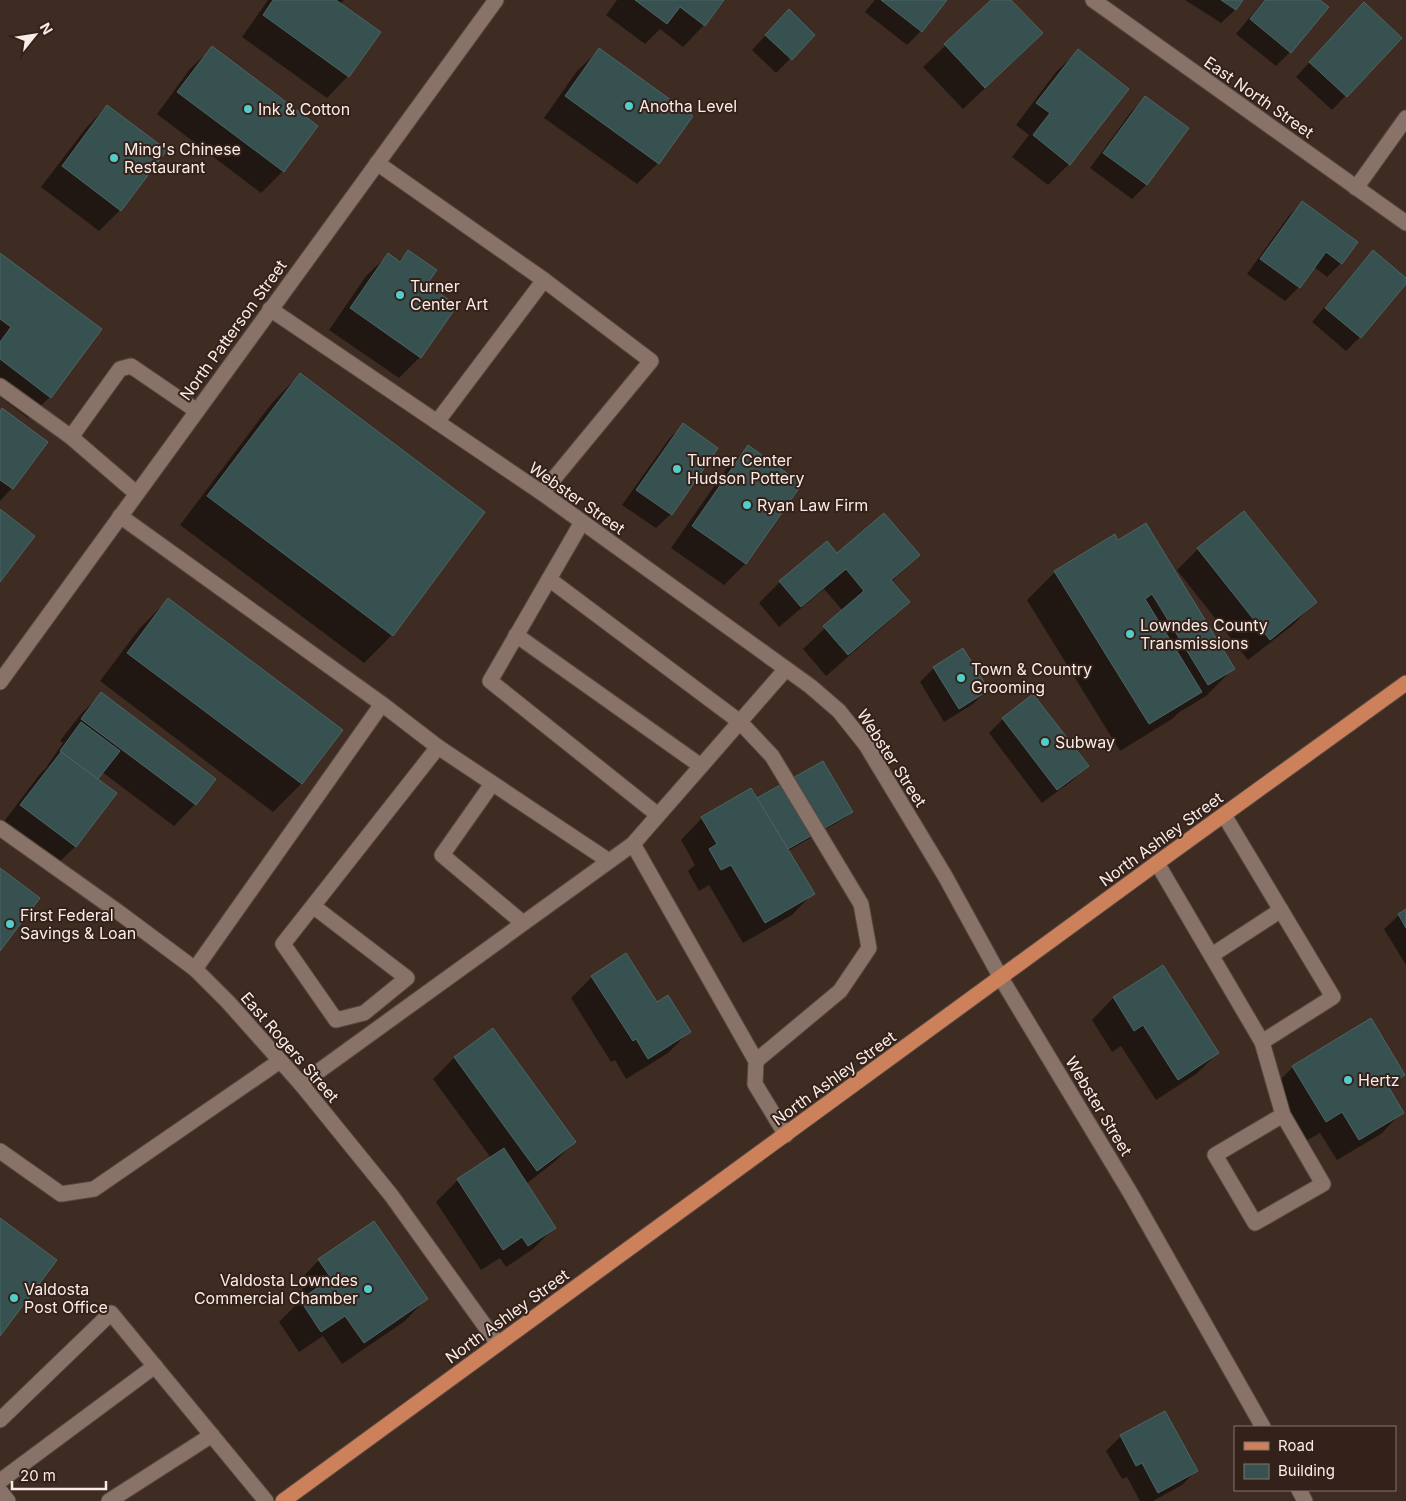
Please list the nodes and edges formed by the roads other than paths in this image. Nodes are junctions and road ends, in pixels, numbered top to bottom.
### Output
1 (496, 0) edge
2 (1093, 0) edge
3 (1406, 118) edge
4 (376, 163) junction
5 (1356, 188) junction
6 (1406, 223) edge
7 (544, 280) junction
8 (270, 309) junction
9 (0, 386) edge
10 (197, 411) junction
11 (437, 422) junction
12 (71, 437) junction
13 (136, 493) junction
14 (542, 493) junction
15 (120, 516) junction
16 (582, 522) junction
17 (549, 579) junction
18 (516, 635) junction
19 (786, 669) junction
20 (0, 682) edge
21 (1406, 683) edge
22 (382, 704) junction
23 (740, 722) junction
24 (438, 747) junction
25 (701, 766) junction
26 (492, 784) junction
27 (658, 815) junction
28 (1224, 815) junction
29 (0, 828) edge
30 (633, 844) junction
31 (609, 861) junction
32 (1157, 862) junction
33 (313, 906) junction
34 (1281, 910) junction
35 (522, 923) junction
36 (1212, 955) junction
37 (196, 970) junction
38 (1001, 978) junction
39 (1262, 1042) junction
40 (280, 1061) junction
41 (756, 1061) junction
42 (300, 1084) junction
43 (1283, 1115) junction
44 (786, 1135) junction
45 (0, 1151) edge
46 (498, 1344) junction
47 (155, 1366) junction
48 (0, 1420) edge
49 (1262, 1426) edge
50 (212, 1435) junction
51 (0, 1480) edge
52 (0, 1492) edge
53 (8, 1501) edge
54 (109, 1501) edge
55 (266, 1501) edge
56 (283, 1501) edge

1 - 4 street, North Patterson Street
2 - 5 street, East North Street
3 - 5 street
4 - 7 street
4 - 8 street, North Patterson Street
5 - 6 street, East North Street
7 - 11 street
7 - 14 street
8 - 10 street, North Patterson Street
8 - 11 street, Webster Street
9 - 12 street
10 - 12 street
10 - 13 street, North Patterson Street
11 - 14 street, Webster Street
12 - 13 street
13 - 15 street, North Patterson Street
14 - 16 street, Webster Street
15 - 20 street, North Patterson Street
15 - 22 street
16 - 17 street
16 - 19 street, Webster Street
17 - 18 street
17 - 23 street
18 - 25 street
18 - 27 street
19 - 23 street
19 - 38 street, Webster Street
21 - 28 main road, North Ashley Street
22 - 24 street
22 - 37 street
23 - 25 street
23 - 41 street
24 - 26 street
24 - 33 street
25 - 27 street
26 - 31 street
26 - 35 street
27 - 30 street
28 - 32 main road, North Ashley Street
28 - 34 street
29 - 37 street, East Rogers Street
30 - 31 street
30 - 41 street
31 - 35 street
32 - 36 street
32 - 38 main road, North Ashley Street
33 - 33 street
34 - 36 street
34 - 39 street
35 - 42 street
36 - 39 street
37 - 40 street, East Rogers Street
38 - 44 main road, North Ashley Street
38 - 49 street, Webster Street
39 - 43 street
40 - 42 street, East Rogers Street
40 - 45 street
41 - 44 street
42 - 46 street, East Rogers Street
43 - 43 street
44 - 46 main road, North Ashley Street
46 - 56 main road, North Ashley Street
47 - 48 street
47 - 50 street
47 - 51 street
50 - 54 street
50 - 55 street
52 - 53 street

